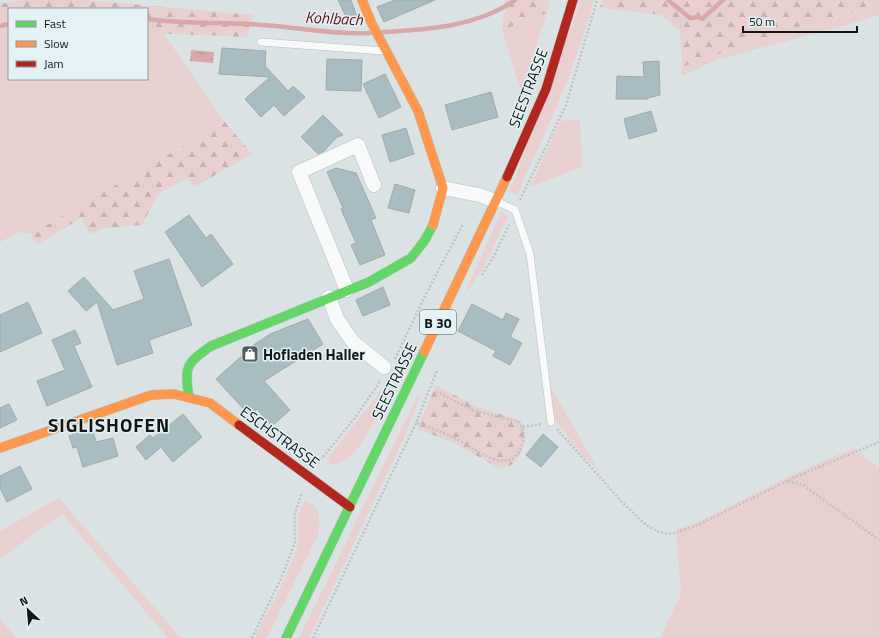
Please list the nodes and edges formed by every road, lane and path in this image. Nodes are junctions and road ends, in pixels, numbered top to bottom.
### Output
1 (362, 0) edge
2 (573, 0) edge
3 (597, 0) edge
4 (261, 42) dead end
5 (387, 51) junction
6 (374, 185) dead end
7 (443, 188) junction
8 (496, 201) junction
9 (515, 210) junction
10 (463, 223) dead end
11 (479, 281) dead end
12 (346, 290) junction
13 (329, 297) junction
14 (387, 368) junction
15 (438, 368) dead end
16 (435, 391) dead end
17 (189, 397) junction
18 (416, 422) junction
19 (551, 422) junction
20 (522, 427) junction
21 (879, 442) edge
22 (0, 448) edge
23 (309, 475) junction
24 (788, 481) junction
25 (350, 506) junction
26 (879, 540) edge
27 (252, 638) edge
28 (286, 638) edge
29 (313, 638) edge

1 - 5 street
2 - 8 street, SEESTRASSE / B 30
3 - 9 path
4 - 5 lane
5 - 7 street
6 - 12 street
7 - 8 street
7 - 12 street
8 - 9 lane
8 - 25 street, SEESTRASSE / B 30
9 - 11 path
9 - 19 lane
10 - 14 path
12 - 13 street
13 - 14 street
13 - 17 street
14 - 23 path
15 - 18 path
16 - 20 path
17 - 22 street, ESCHSTRASSE
17 - 23 street, ESCHSTRASSE
18 - 20 path
18 - 29 path
19 - 20 path
19 - 24 path
21 - 24 path
23 - 25 street, ESCHSTRASSE
23 - 27 path
24 - 26 path
25 - 28 street, SEESTRASSE / B 30

